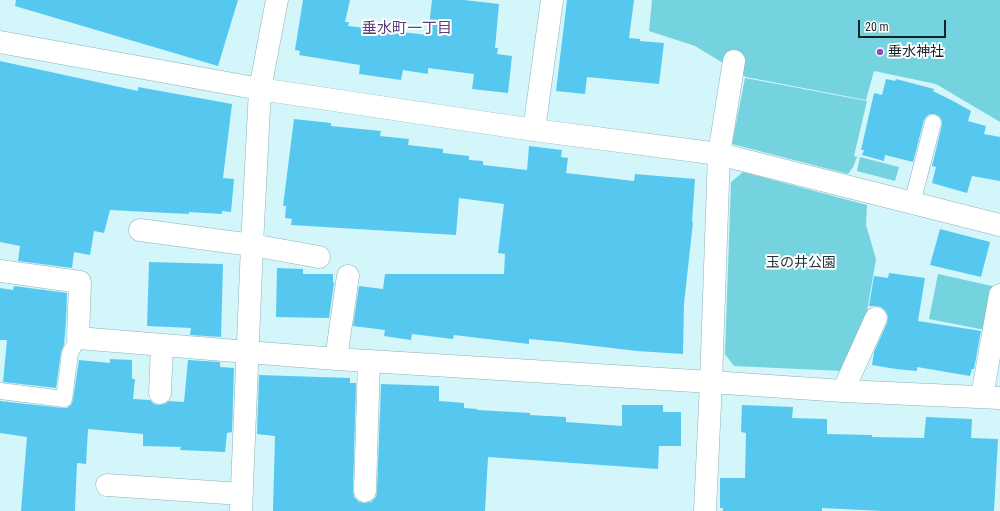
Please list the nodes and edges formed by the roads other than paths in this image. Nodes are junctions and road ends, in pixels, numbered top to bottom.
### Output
1 (276, 0) edge
2 (552, 0) edge
3 (0, 42) edge
4 (734, 61) dead end
5 (260, 90) junction
6 (933, 123) dead end
7 (534, 130) junction
8 (719, 154) junction
9 (912, 203) junction
10 (1000, 225) edge
11 (140, 230) dead end
12 (252, 245) junction
13 (319, 257) dead end
14 (0, 271) edge
15 (348, 276) dead end
16 (1000, 295) edge
17 (876, 318) dead end
18 (78, 338) junction
19 (162, 345) junction
20 (248, 352) junction
21 (336, 359) junction
22 (369, 361) junction
23 (711, 382) junction
24 (0, 391) edge
25 (843, 392) junction
26 (160, 393) dead end
27 (991, 397) edge
28 (107, 485) dead end
29 (365, 491) dead end
30 (241, 502) edge
31 (704, 511) edge

1 - 5 street
2 - 7 street
3 - 5 street
4 - 8 street
5 - 7 street
5 - 12 street
6 - 9 lane
7 - 8 street
8 - 9 street
8 - 23 street
9 - 10 street
11 - 12 street
12 - 13 street
12 - 20 street
14 - 18 street
15 - 21 street
16 - 27 street
17 - 25 street
18 - 19 street
18 - 24 lane
19 - 20 street
19 - 26 street
20 - 21 street
20 - 30 street
21 - 22 street
22 - 23 street
22 - 29 street
23 - 25 street
23 - 31 street
25 - 27 street
28 - 30 street

